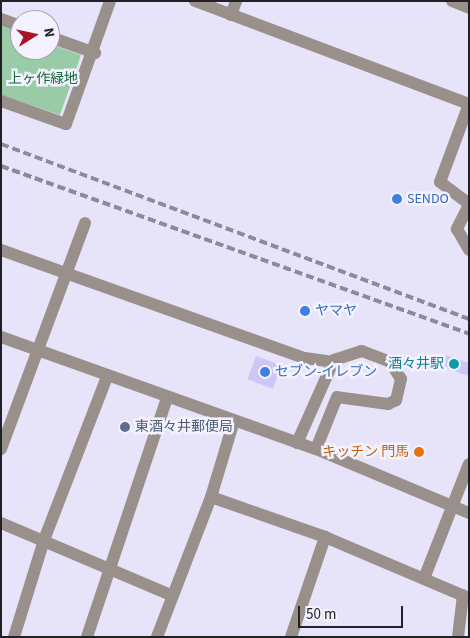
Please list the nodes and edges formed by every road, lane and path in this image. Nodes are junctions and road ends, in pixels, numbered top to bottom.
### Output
1 (110, 1) edge
2 (195, 1) edge
3 (236, 1) edge
4 (452, 1) edge
5 (469, 8) edge
6 (231, 15) junction
7 (60, 41) edge
8 (95, 53) junction
9 (1, 101) edge
10 (469, 104) edge
11 (469, 205) edge
12 (464, 220) edge
13 (85, 223) dead end
14 (1, 250) edge
15 (469, 250) edge
16 (67, 274) junction
17 (1, 337) edge
18 (38, 350) junction
19 (333, 362) junction
20 (107, 377) junction
21 (167, 398) junction
22 (234, 421) junction
23 (5, 425) edge
24 (298, 442) junction
25 (1, 449) edge
26 (316, 449) junction
27 (469, 464) edge
28 (211, 497) junction
29 (452, 505) junction
30 (469, 513) edge
31 (1, 523) edge
32 (325, 537) junction
33 (44, 540) junction
34 (110, 568) junction
35 (425, 576) junction
36 (171, 595) junction
37 (466, 596) edge
38 (14, 637) edge
39 (88, 637) edge
40 (157, 637) edge
41 (291, 637) edge
42 (458, 637) edge

1 - 8 street
2 - 6 street
3 - 6 street
4 - 5 street
6 - 10 street
7 - 8 street
8 - 9 street
10 - 11 street
11 - 12 street
12 - 15 street
13 - 16 street
14 - 16 street
16 - 18 street
16 - 19 street
17 - 18 street
18 - 20 street
18 - 23 street
19 - 24 street
19 - 26 street
20 - 21 street
20 - 33 street
21 - 22 street
21 - 34 street
22 - 24 street
22 - 28 street
23 - 25 street
24 - 26 street
26 - 29 street
27 - 29 street
28 - 32 street
28 - 36 street
29 - 30 street
29 - 35 street
31 - 33 street
32 - 35 street
32 - 41 street
33 - 34 street
33 - 38 street
34 - 36 street
34 - 39 street
35 - 37 street
36 - 40 street
37 - 42 street

